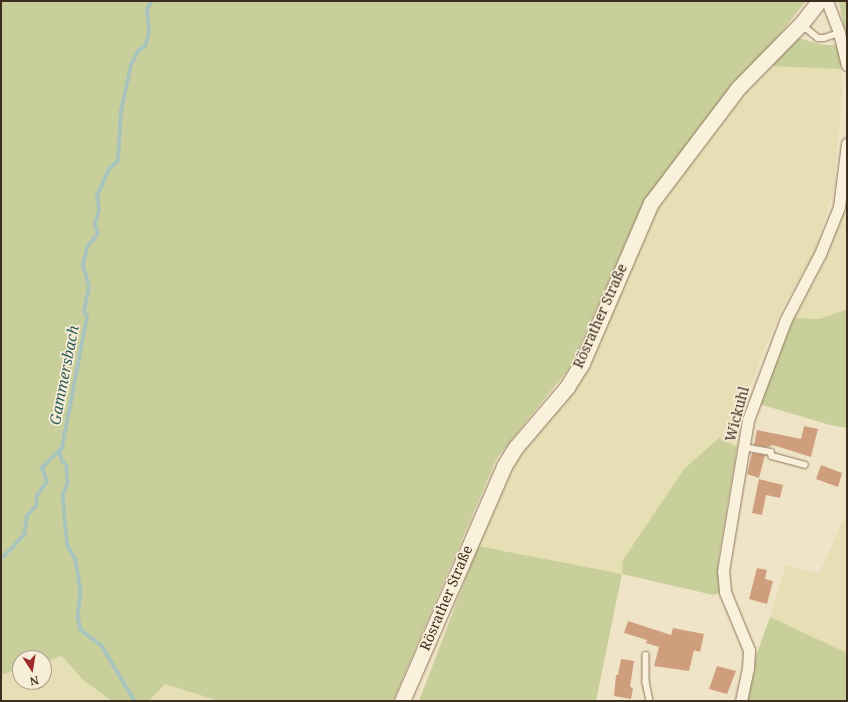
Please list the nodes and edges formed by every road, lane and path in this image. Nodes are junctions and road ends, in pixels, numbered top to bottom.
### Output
1 (819, 1) edge
2 (827, 1) edge
3 (801, 24) junction
4 (839, 32) junction
5 (847, 65) edge
6 (847, 144) edge
7 (743, 447) junction
8 (805, 465) dead end
9 (646, 655) dead end
10 (402, 701) edge
11 (650, 701) edge
12 (741, 701) edge

1 - 3 street, Rösrather Straße
2 - 4 street
3 - 4 lane
3 - 10 street, Rösrather Straße
4 - 5 street
6 - 7 street, Wickuhl
7 - 8 lane
7 - 12 street, Wickuhl
9 - 11 lane

